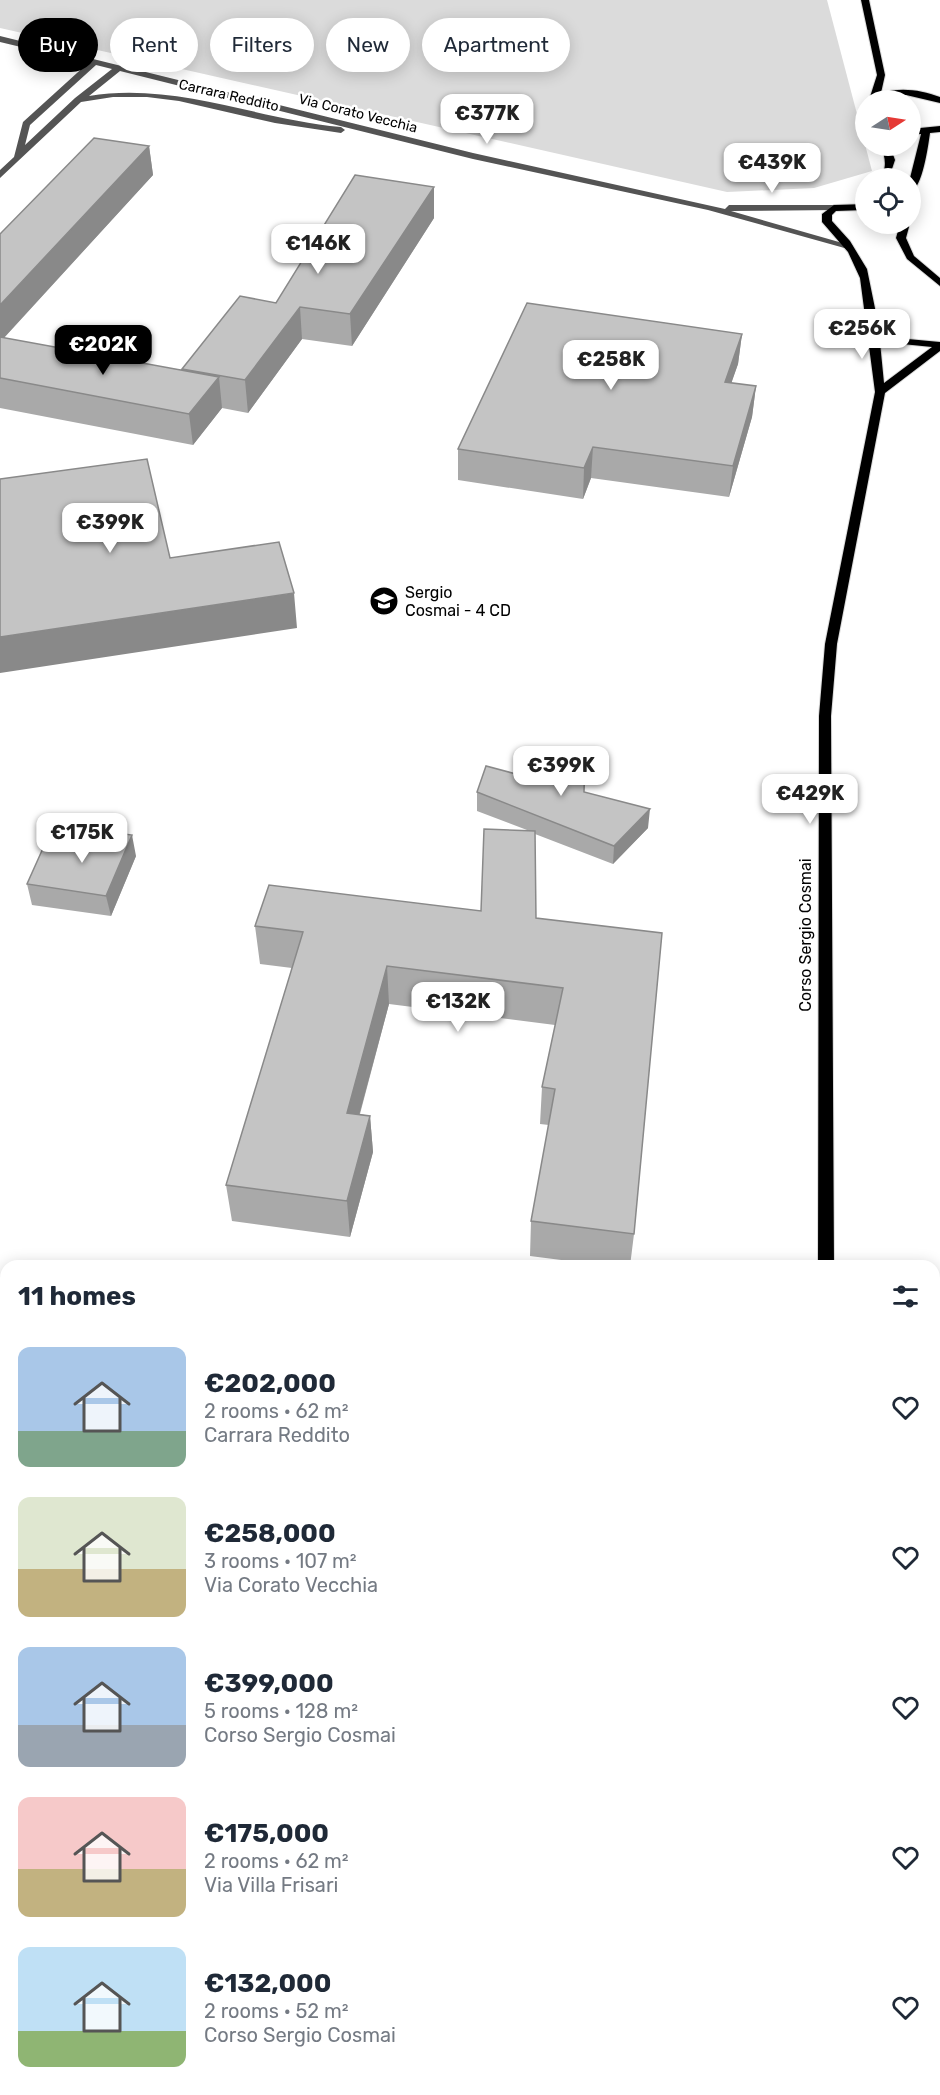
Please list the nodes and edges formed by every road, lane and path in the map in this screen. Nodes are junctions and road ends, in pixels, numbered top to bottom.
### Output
1 (865, 0) edge
2 (0, 39) edge
3 (18, 43) edge
4 (83, 72) edge
5 (115, 72) edge
6 (136, 72) edge
7 (880, 75) junction
8 (876, 90) edge
9 (906, 90) edge
10 (921, 95) edge
11 (939, 99) edge
12 (78, 100) junction
13 (940, 129) edge
14 (374, 131) junction
15 (921, 132) edge
16 (926, 132) junction
17 (18, 158) junction
18 (919, 168) edge
19 (0, 175) edge
20 (855, 201) edge
21 (848, 206) junction
22 (855, 206) edge
23 (710, 208) junction
24 (834, 208) junction
25 (901, 234) edge
26 (848, 246) junction
27 (940, 283) edge
28 (873, 325) junction
29 (940, 345) edge
30 (880, 392) junction
31 (826, 1260) edge

1 - 7 main road
2 - 3 street, Via Corato Vecchia
4 - 17 street
5 - 12 street
6 - 14 street, Via Corato Vecchia
7 - 8 main road
7 - 9 main road
10 - 11 main road
12 - 14 street, Carrara Reddito
12 - 17 street
13 - 16 main road
14 - 23 street, Via Corato Vecchia
15 - 16 main road
16 - 18 main road
17 - 19 street
20 - 21 main road
21 - 22 main road
21 - 24 main road
23 - 24 street, Via Corato Vecchia
23 - 26 street, Via Corato Vecchia
24 - 26 main road, Corso Sergio Cosmai
25 - 27 main road
26 - 28 main road, Corso Sergio Cosmai
28 - 29 main road
28 - 30 main road, Corso Sergio Cosmai
29 - 30 main road
30 - 31 main road, Corso Sergio Cosmai

